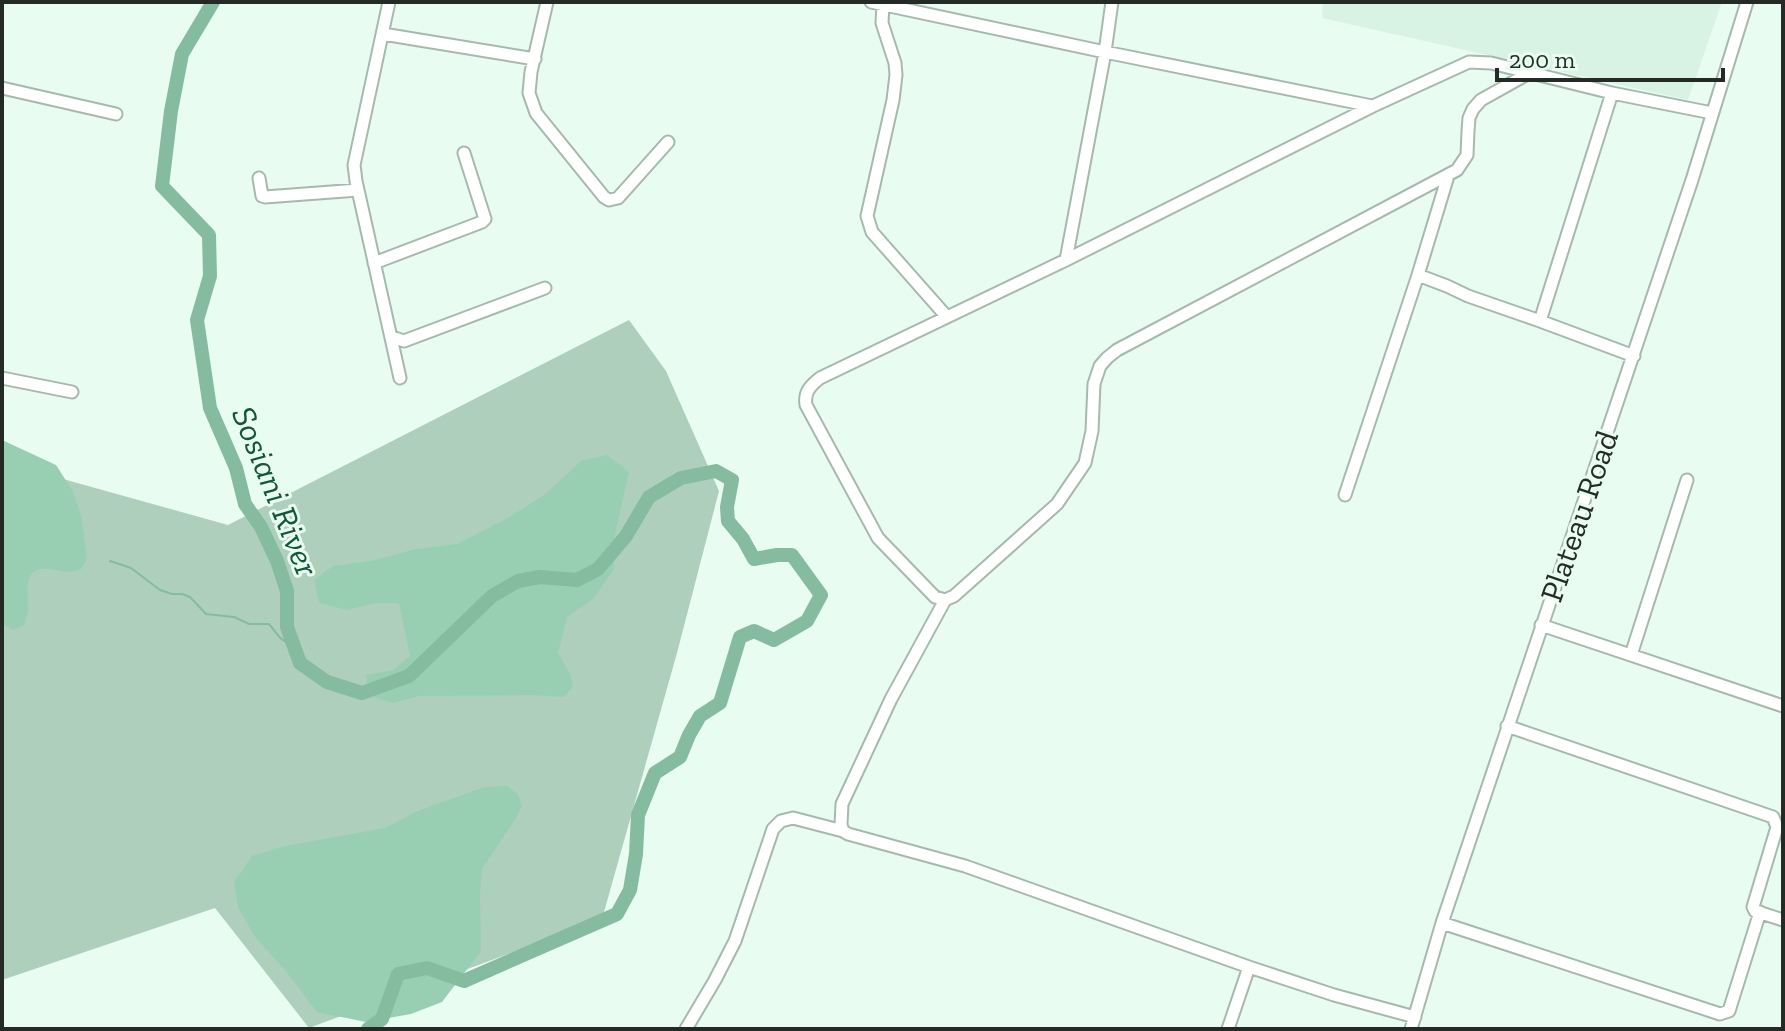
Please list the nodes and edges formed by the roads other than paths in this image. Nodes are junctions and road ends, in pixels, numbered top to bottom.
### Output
1 (389, 2) edge
2 (547, 2) edge
3 (1112, 2) edge
4 (1747, 2) edge
5 (877, 3) edge
6 (383, 34) junction
7 (1105, 52) junction
8 (535, 59) junction
9 (1531, 72) junction
10 (2, 88) edge
11 (1612, 93) junction
12 (1373, 106) junction
13 (1712, 113) junction
14 (116, 114) dead end
15 (668, 142) dead end
16 (464, 153) dead end
17 (1448, 176) junction
18 (259, 178) dead end
19 (358, 190) junction
20 (1066, 260) junction
21 (374, 263) junction
22 (1418, 275) junction
23 (545, 288) dead end
24 (947, 317) junction
25 (1540, 321) junction
26 (392, 337) junction
27 (1634, 356) junction
28 (2, 378) edge
29 (400, 378) dead end
30 (72, 392) dead end
31 (1687, 480) dead end
32 (1345, 495) dead end
33 (945, 600) junction
34 (1541, 625) junction
35 (1631, 655) junction
36 (1783, 706) edge
37 (1507, 726) junction
38 (843, 831) junction
39 (1760, 912) junction
40 (1783, 920) edge
41 (1442, 923) junction
42 (1249, 967) junction
43 (1413, 1023) edge
44 (686, 1029) edge
45 (1228, 1029) edge

1 - 6 street
2 - 8 street
3 - 7 street
4 - 13 street, Plateau Road
5 - 7 street
5 - 24 street
6 - 8 street
6 - 19 street
7 - 12 street
7 - 20 street
8 - 15 street
9 - 11 street
9 - 12 street
9 - 17 street
10 - 14 street
11 - 13 street
11 - 25 street
12 - 20 street
13 - 27 street, Plateau Road
16 - 21 street
17 - 22 street
17 - 33 street
18 - 19 street
19 - 21 street
20 - 24 street
21 - 26 street
22 - 25 street
22 - 32 street
23 - 26 street
24 - 33 street
25 - 27 street
26 - 29 street
27 - 34 street, Plateau Road
28 - 30 street
31 - 35 street
33 - 38 street
34 - 35 street
34 - 37 street, Plateau Road
35 - 36 street
37 - 39 street
37 - 41 street, Plateau Road
38 - 42 street
38 - 44 street
39 - 40 street
39 - 41 street
41 - 43 street, Plateau Road
42 - 43 street
42 - 45 street

